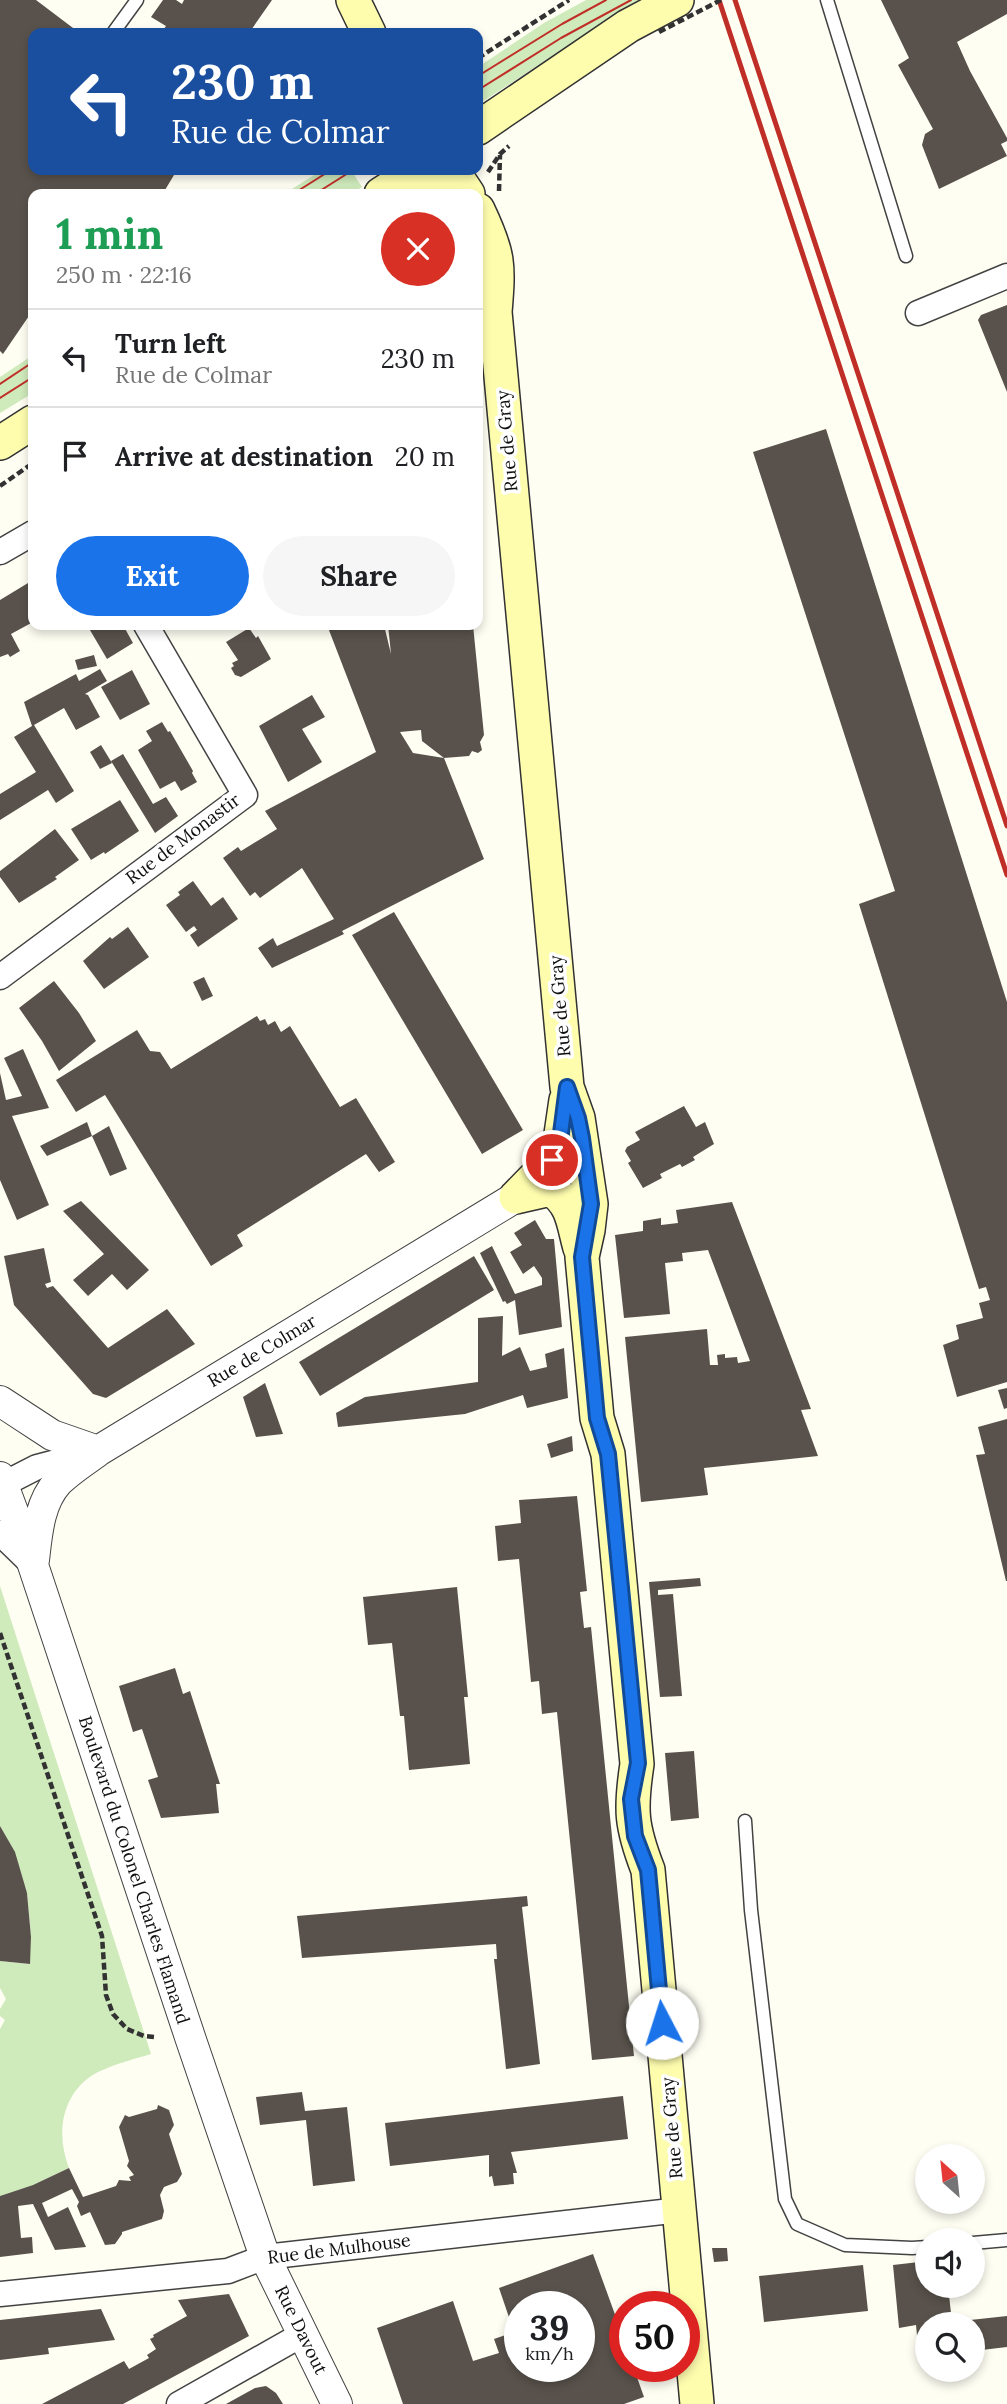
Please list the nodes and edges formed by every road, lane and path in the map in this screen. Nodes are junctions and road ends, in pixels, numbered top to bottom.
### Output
1 (137, 0) edge
2 (351, 0) edge
3 (569, 0) edge
4 (721, 0) edge
5 (827, 0) edge
6 (664, 14) edge
7 (117, 28) edge
8 (354, 28) edge
9 (366, 28) edge
10 (483, 55) edge
11 (483, 125) edge
12 (412, 175) edge
13 (389, 189) edge
14 (483, 221) edge
15 (906, 256) dead end
16 (1007, 276) edge
17 (483, 277) edge
18 (495, 312) junction
19 (918, 313) dead end
20 (28, 427) edge
21 (0, 443) edge
22 (28, 466) edge
23 (0, 486) edge
24 (28, 536) edge
25 (0, 552) edge
26 (149, 630) edge
27 (0, 977) edge
28 (567, 1087) junction
29 (516, 1197) junction
30 (582, 1257) junction
31 (0, 1401) edge
32 (98, 1451) junction
33 (1, 1482) edge
34 (0, 1533) edge
35 (33, 1565) junction
36 (0, 1633) edge
37 (745, 1821) dead end
38 (154, 2037) dead end
39 (680, 2210) junction
40 (1007, 2240) edge
41 (985, 2242) edge
42 (915, 2248) edge
43 (265, 2257) junction
44 (0, 2294) edge
45 (303, 2334) junction
46 (179, 2404) edge
47 (337, 2404) edge
48 (697, 2404) edge

1 - 7 lane
2 - 8 main road
2 - 9 main road
3 - 10 path
4 - 6 path, bridge
5 - 15 lane
6 - 11 main road
12 - 13 main road
14 - 18 main road, Rue de Gray
16 - 19 street
17 - 18 main road, Rue de Gray
18 - 28 main road, Rue de Gray
20 - 21 main road
22 - 23 path
24 - 25 street
26 - 27 street, Rue de Monastir
28 - 29 main road, Rue de Colmar
28 - 30 main road, Rue de Gray
29 - 30 main road, Rue de Colmar
29 - 32 street, Rue de Colmar
30 - 39 main road, Rue de Gray
31 - 32 street
32 - 33 street, Rue de Colmar
32 - 35 street
33 - 35 street, Boulevard du Colonel Charles Flamand
34 - 35 street
35 - 43 street, Boulevard du Colonel Charles Flamand
36 - 38 path
37 - 42 lane
39 - 43 street, Rue de Mulhouse
39 - 48 main road, Rue de Gray
40 - 41 lane
43 - 44 street, Rue de Mulhouse
43 - 45 street, Rue Davout
45 - 46 street
45 - 47 street, Rue Davout

